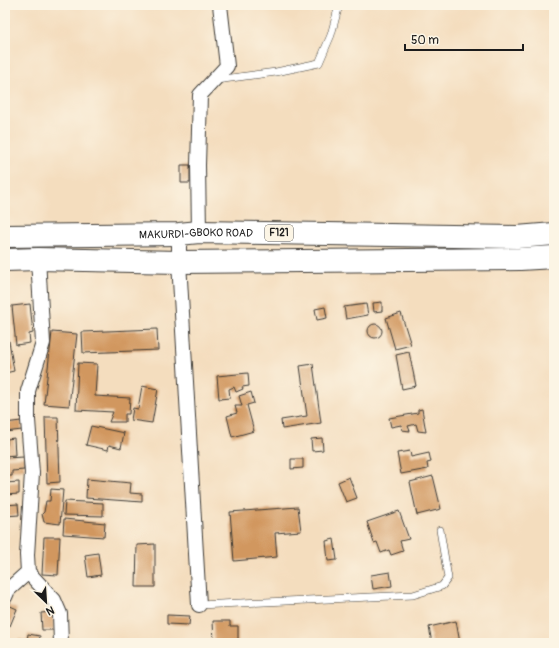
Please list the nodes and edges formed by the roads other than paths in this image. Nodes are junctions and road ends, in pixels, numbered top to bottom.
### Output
1 (220, 5) edge
2 (339, 5) edge
3 (213, 81) junction
4 (189, 233) junction
5 (554, 234) edge
6 (5, 236) edge
7 (554, 257) edge
8 (38, 259) junction
9 (5, 260) edge
10 (179, 262) junction
11 (440, 530) dead end
12 (28, 572) junction
13 (5, 597) edge
14 (199, 604) joint
15 (61, 643) edge

1 - 3 street
2 - 3 lane
3 - 4 street
4 - 5 main road, MAKURDI-GBOKO ROAD / F121
4 - 6 main road, MAKURDI-GBOKO ROAD / F121
4 - 10 street
7 - 10 main road
8 - 9 main road
8 - 10 main road
8 - 12 street
10 - 14 street
11 - 14 lane
12 - 13 street
12 - 15 street

